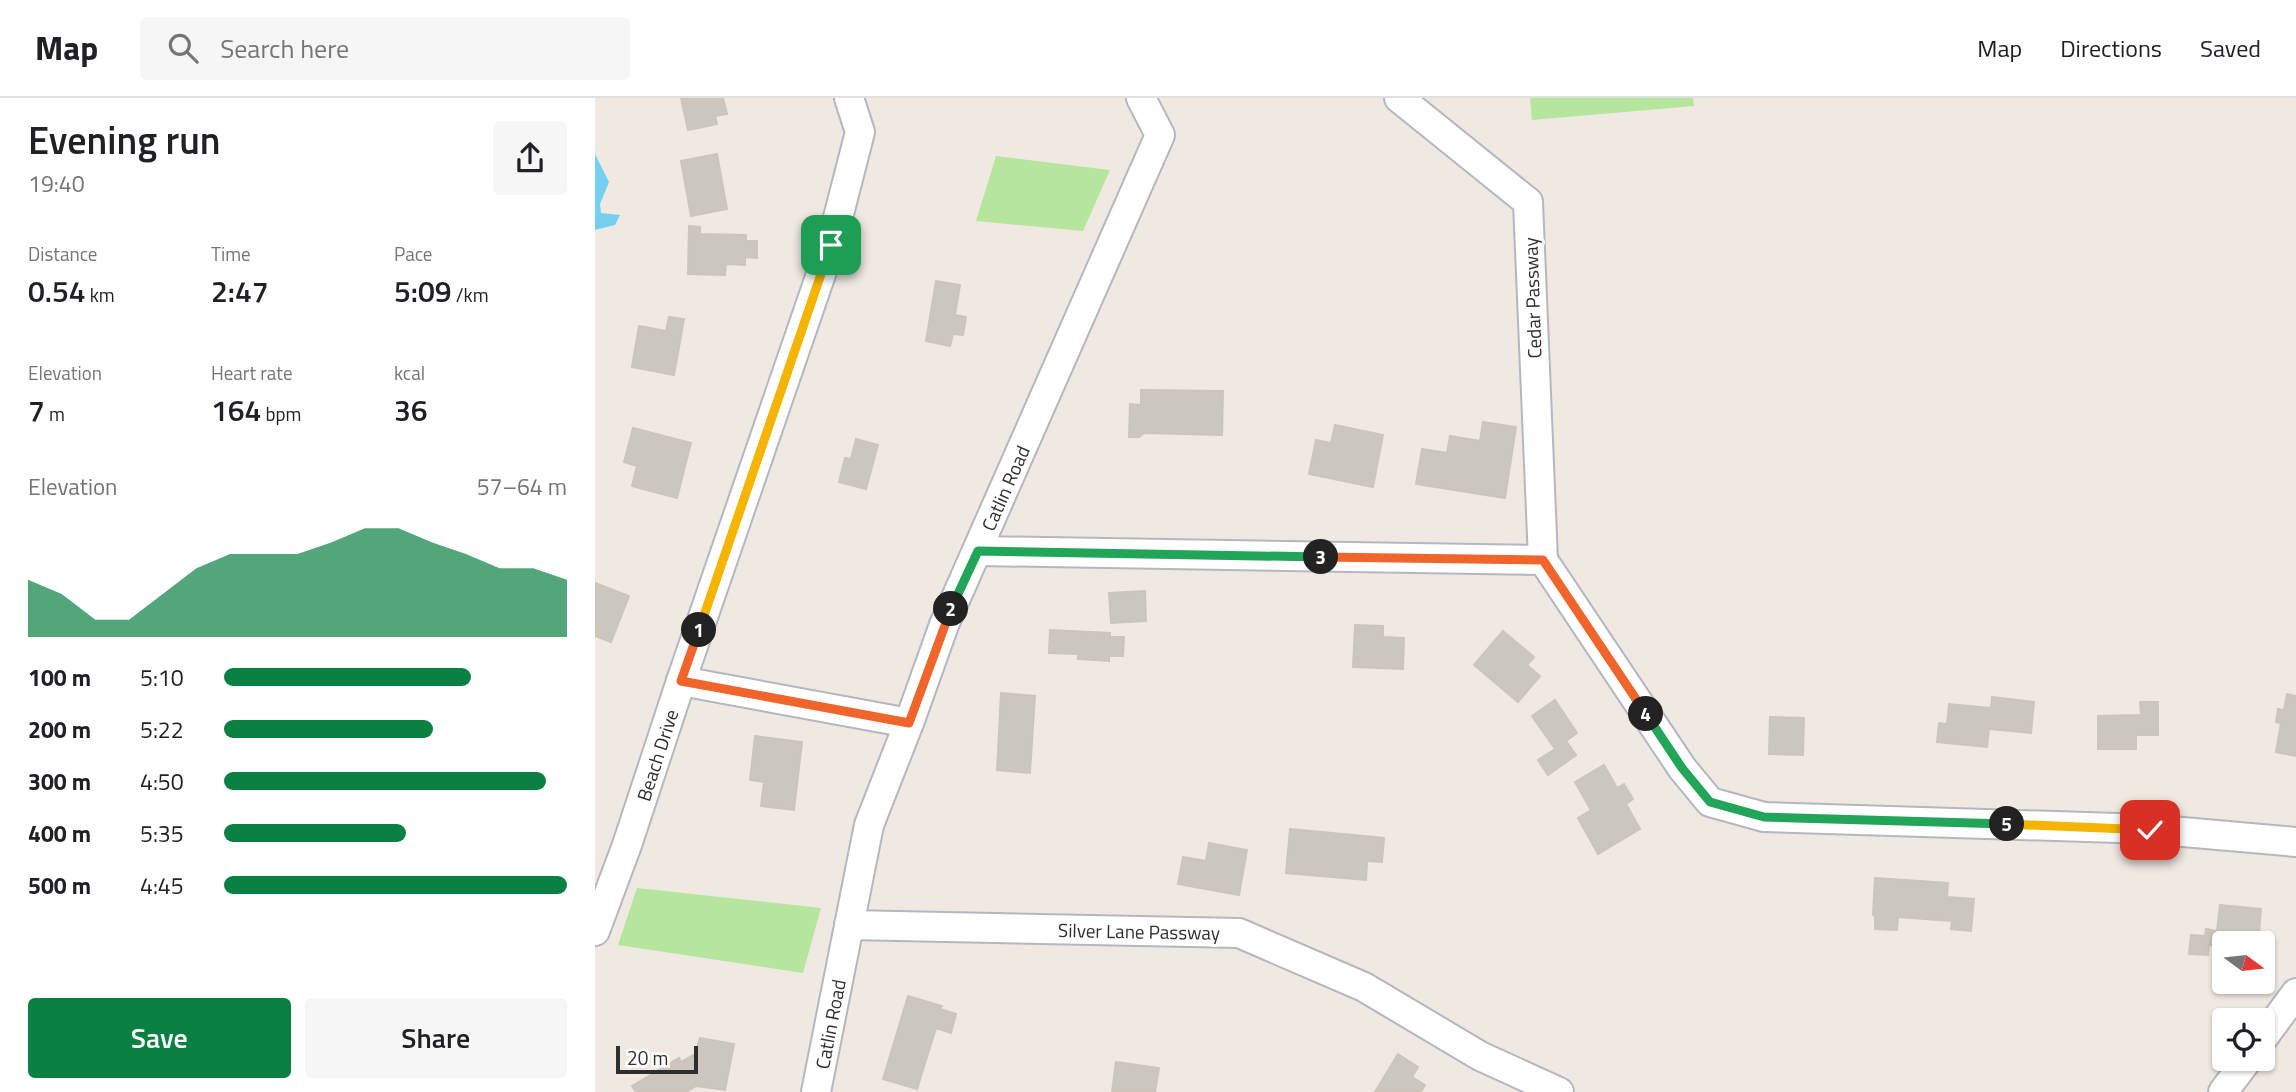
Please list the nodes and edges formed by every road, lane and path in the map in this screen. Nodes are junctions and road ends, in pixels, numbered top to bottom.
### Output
1 (849, 98) edge
2 (1142, 98) edge
3 (1399, 98) edge
4 (978, 551) junction
5 (1543, 560) junction
6 (681, 681) junction
7 (909, 723) junction
8 (2296, 842) edge
9 (849, 925) junction
10 (595, 931) edge
11 (2296, 993) edge
12 (2275, 1022) edge
13 (2239, 1071) edge
14 (817, 1092) edge
15 (1559, 1092) edge
16 (2223, 1092) edge

1 - 6 street, Beach Drive
2 - 4 street, Catlin Road
3 - 5 street, Cedar Passway
4 - 5 street
4 - 7 street, Catlin Road
5 - 8 street
6 - 7 street
6 - 10 street, Beach Drive
7 - 9 street, Catlin Road
9 - 14 street, Catlin Road
9 - 15 street, Silver Lane Passway
11 - 12 street
13 - 16 street

